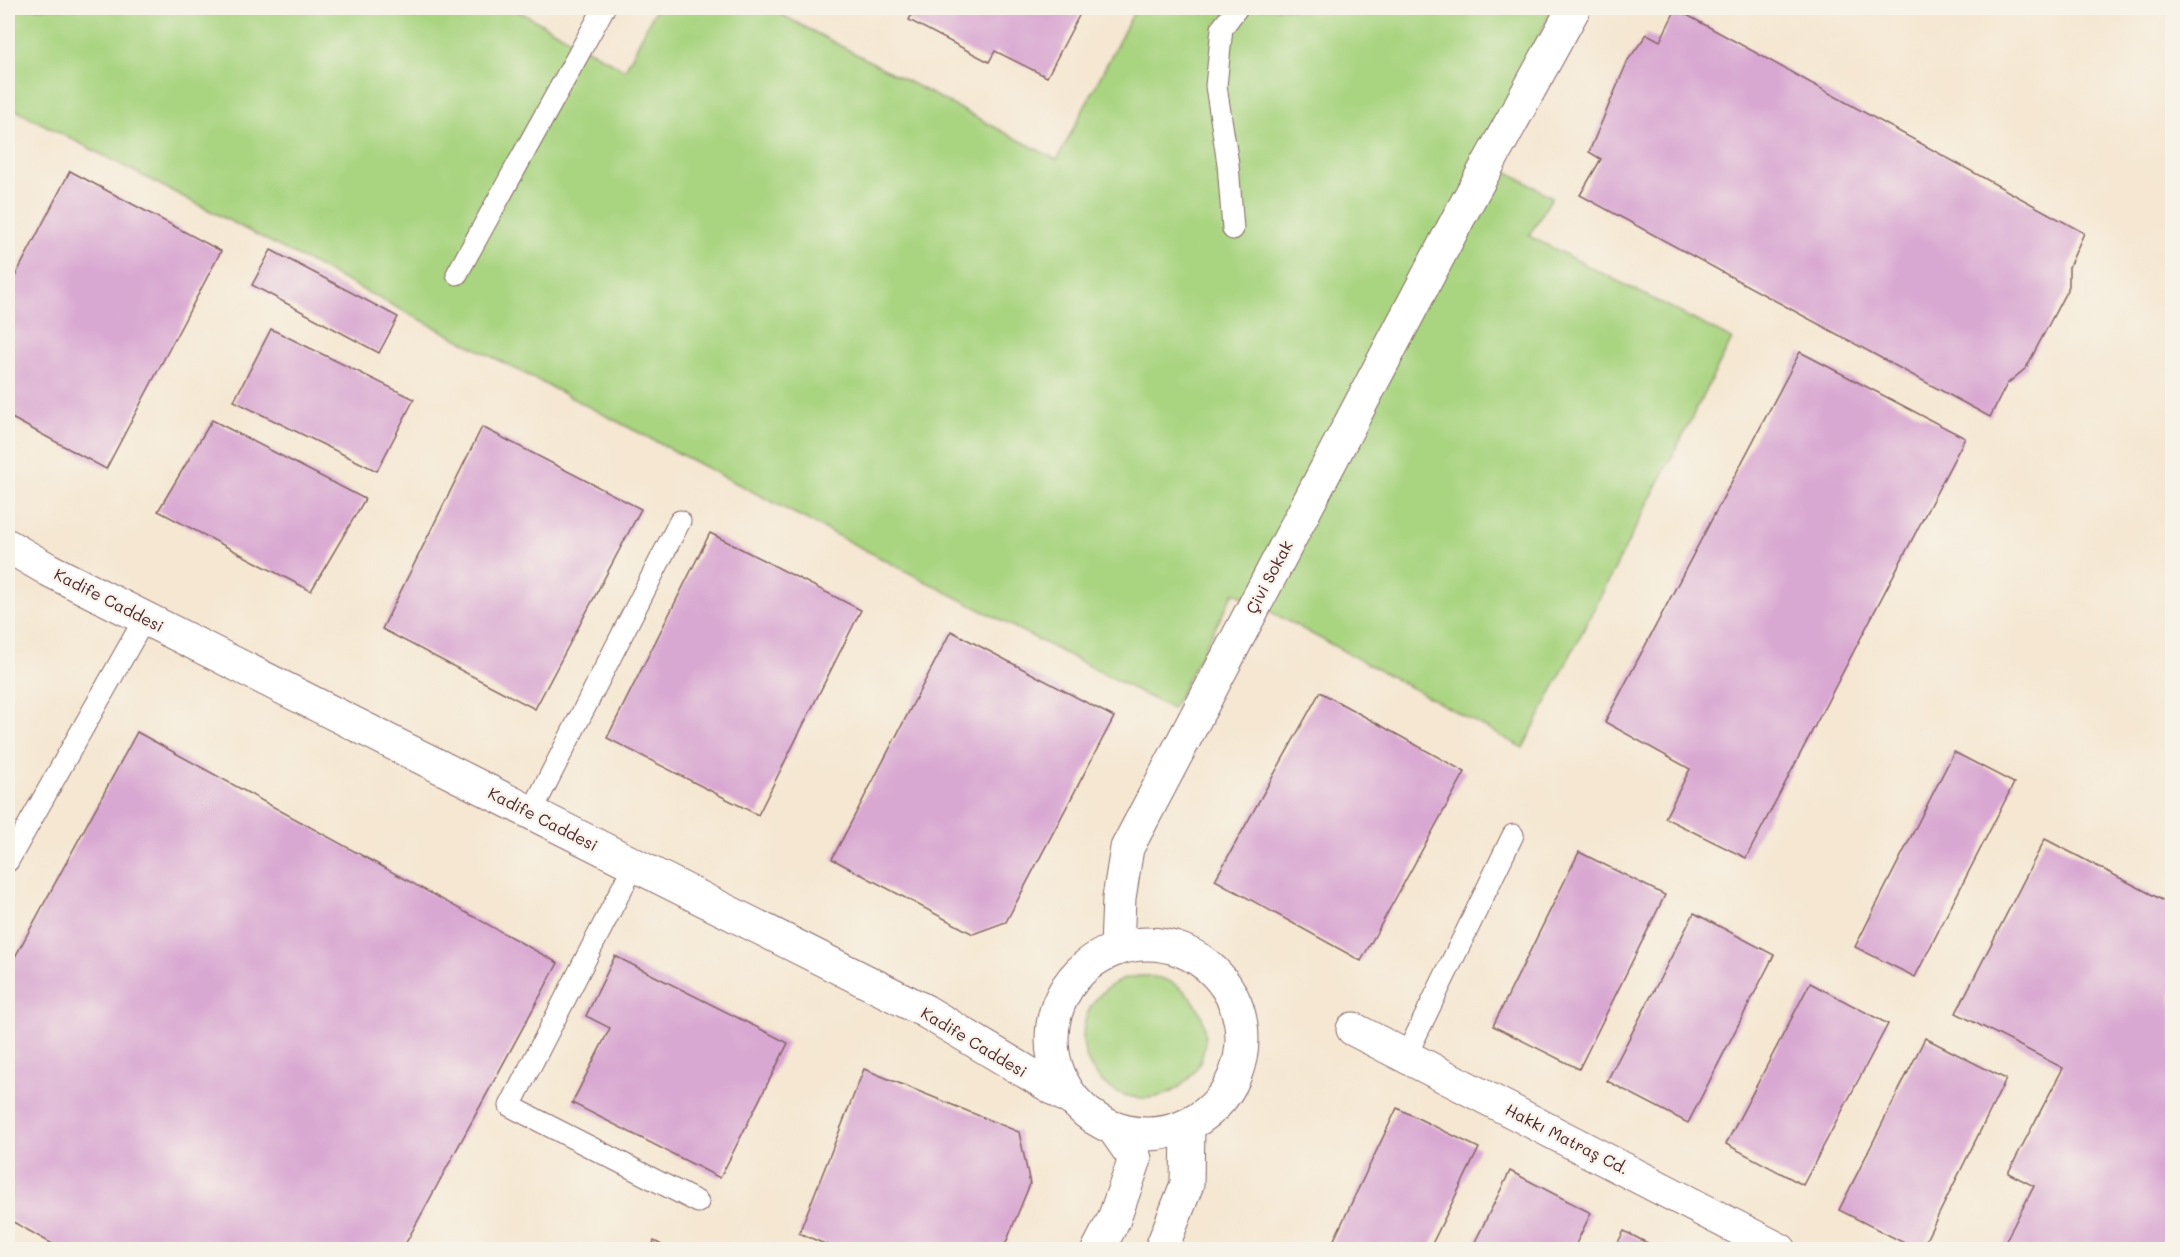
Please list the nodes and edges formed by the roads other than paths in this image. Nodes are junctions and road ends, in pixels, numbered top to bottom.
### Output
1 (604, 8) edge
2 (1237, 8) edge
3 (1574, 8) edge
4 (1233, 229) dead end
5 (457, 274) dead end
6 (680, 521) dead end
7 (8, 546) edge
8 (145, 618) junction
9 (531, 813) junction
10 (1513, 835) dead end
11 (8, 861) edge
12 (634, 865) junction
13 (1117, 947) junction
14 (1353, 1029) dead end
15 (1406, 1056) junction
16 (1073, 1100) junction
17 (1188, 1126) junction
18 (1114, 1129) junction
19 (698, 1202) dead end
20 (1098, 1250) edge
21 (1161, 1250) edge
22 (1780, 1250) edge

1 - 5 lane
2 - 4 lane
3 - 13 street, Çivi Sokak
6 - 9 lane
7 - 8 street, Kadife Caddesi
8 - 9 street, Kadife Caddesi
8 - 11 lane
9 - 12 street, Kadife Caddesi
10 - 15 lane
12 - 16 street, Kadife Caddesi
12 - 19 lane
13 - 16 street
13 - 17 street
14 - 15 street, Hakkı Matraş Cd.
15 - 22 street, Hakkı Matraş Cd.
16 - 18 street
17 - 18 street
17 - 21 street
18 - 20 street

